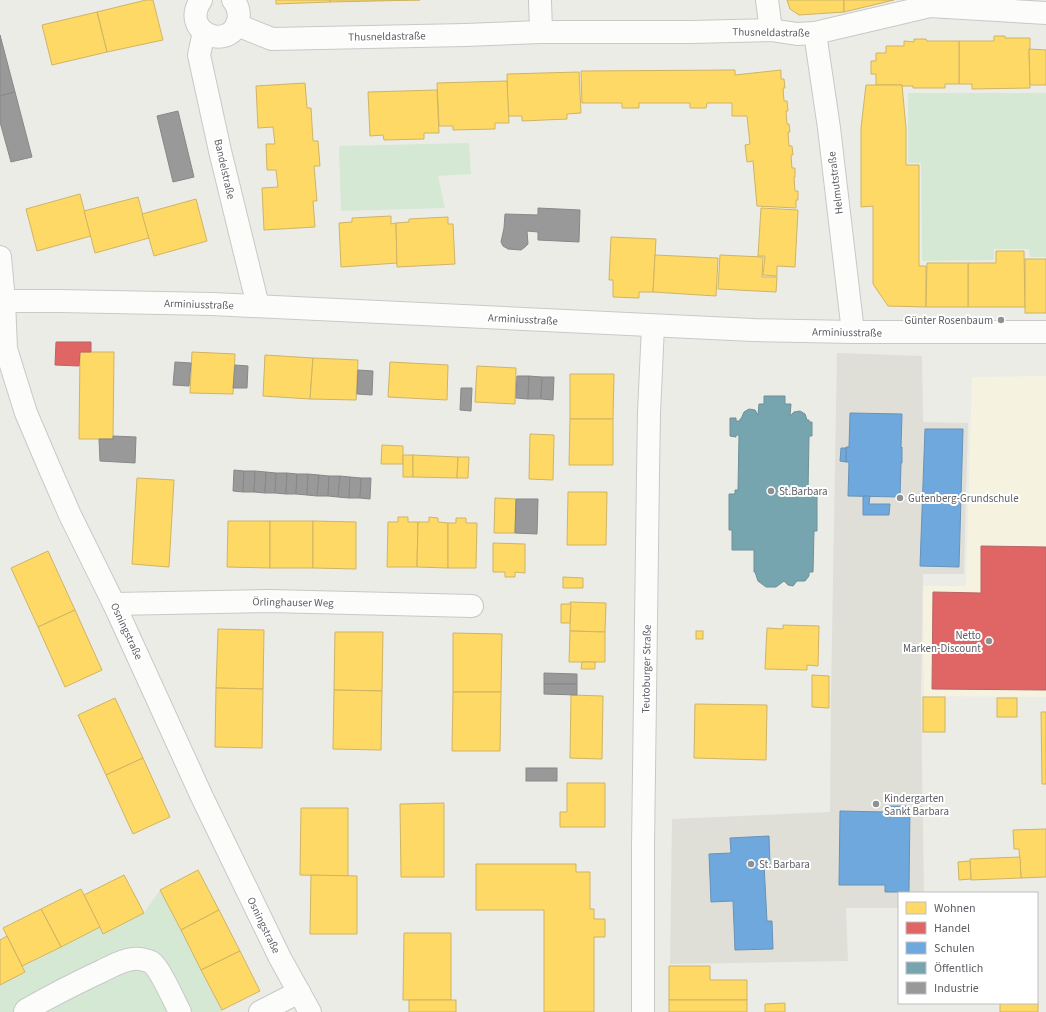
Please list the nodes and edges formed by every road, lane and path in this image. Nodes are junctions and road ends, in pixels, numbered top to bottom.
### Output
1 (233, 0) edge
2 (540, 0) edge
3 (767, 0) edge
4 (198, 2) edge
5 (930, 3) edge
6 (1046, 13) edge
7 (237, 25) junction
8 (771, 30) junction
9 (204, 32) junction
10 (541, 32) junction
11 (815, 33) junction
12 (0, 257) edge
13 (2, 301) edge
14 (258, 306) junction
15 (653, 326) junction
16 (853, 332) junction
17 (1046, 332) edge
18 (114, 604) junction
19 (472, 606) dead end
20 (299, 992) junction
21 (25, 1012) edge
22 (180, 1012) edge
23 (260, 1012) edge
24 (310, 1012) edge
25 (643, 1012) edge

1 - 7 street
2 - 10 street
3 - 8 street
4 - 9 street
5 - 6 street, Thusneldastraße
5 - 11 street, Thusneldastraße
7 - 9 street
7 - 10 street, Thusneldastraße
8 - 10 street, Thusneldastraße
8 - 11 street, Thusneldastraße
9 - 14 street, Bandelstraße
11 - 16 street, Helmutstraße
12 - 13 street, Osningstraße
13 - 14 street, Arminiusstraße
13 - 18 street, Osningstraße
14 - 15 street, Arminiusstraße
15 - 16 street, Arminiusstraße
15 - 25 street, Teutoburger Straße
16 - 17 street, Arminiusstraße
18 - 19 street, Örlinghauser Weg
18 - 20 street, Osningstraße
20 - 23 street
20 - 24 street, Osningstraße
21 - 22 street

